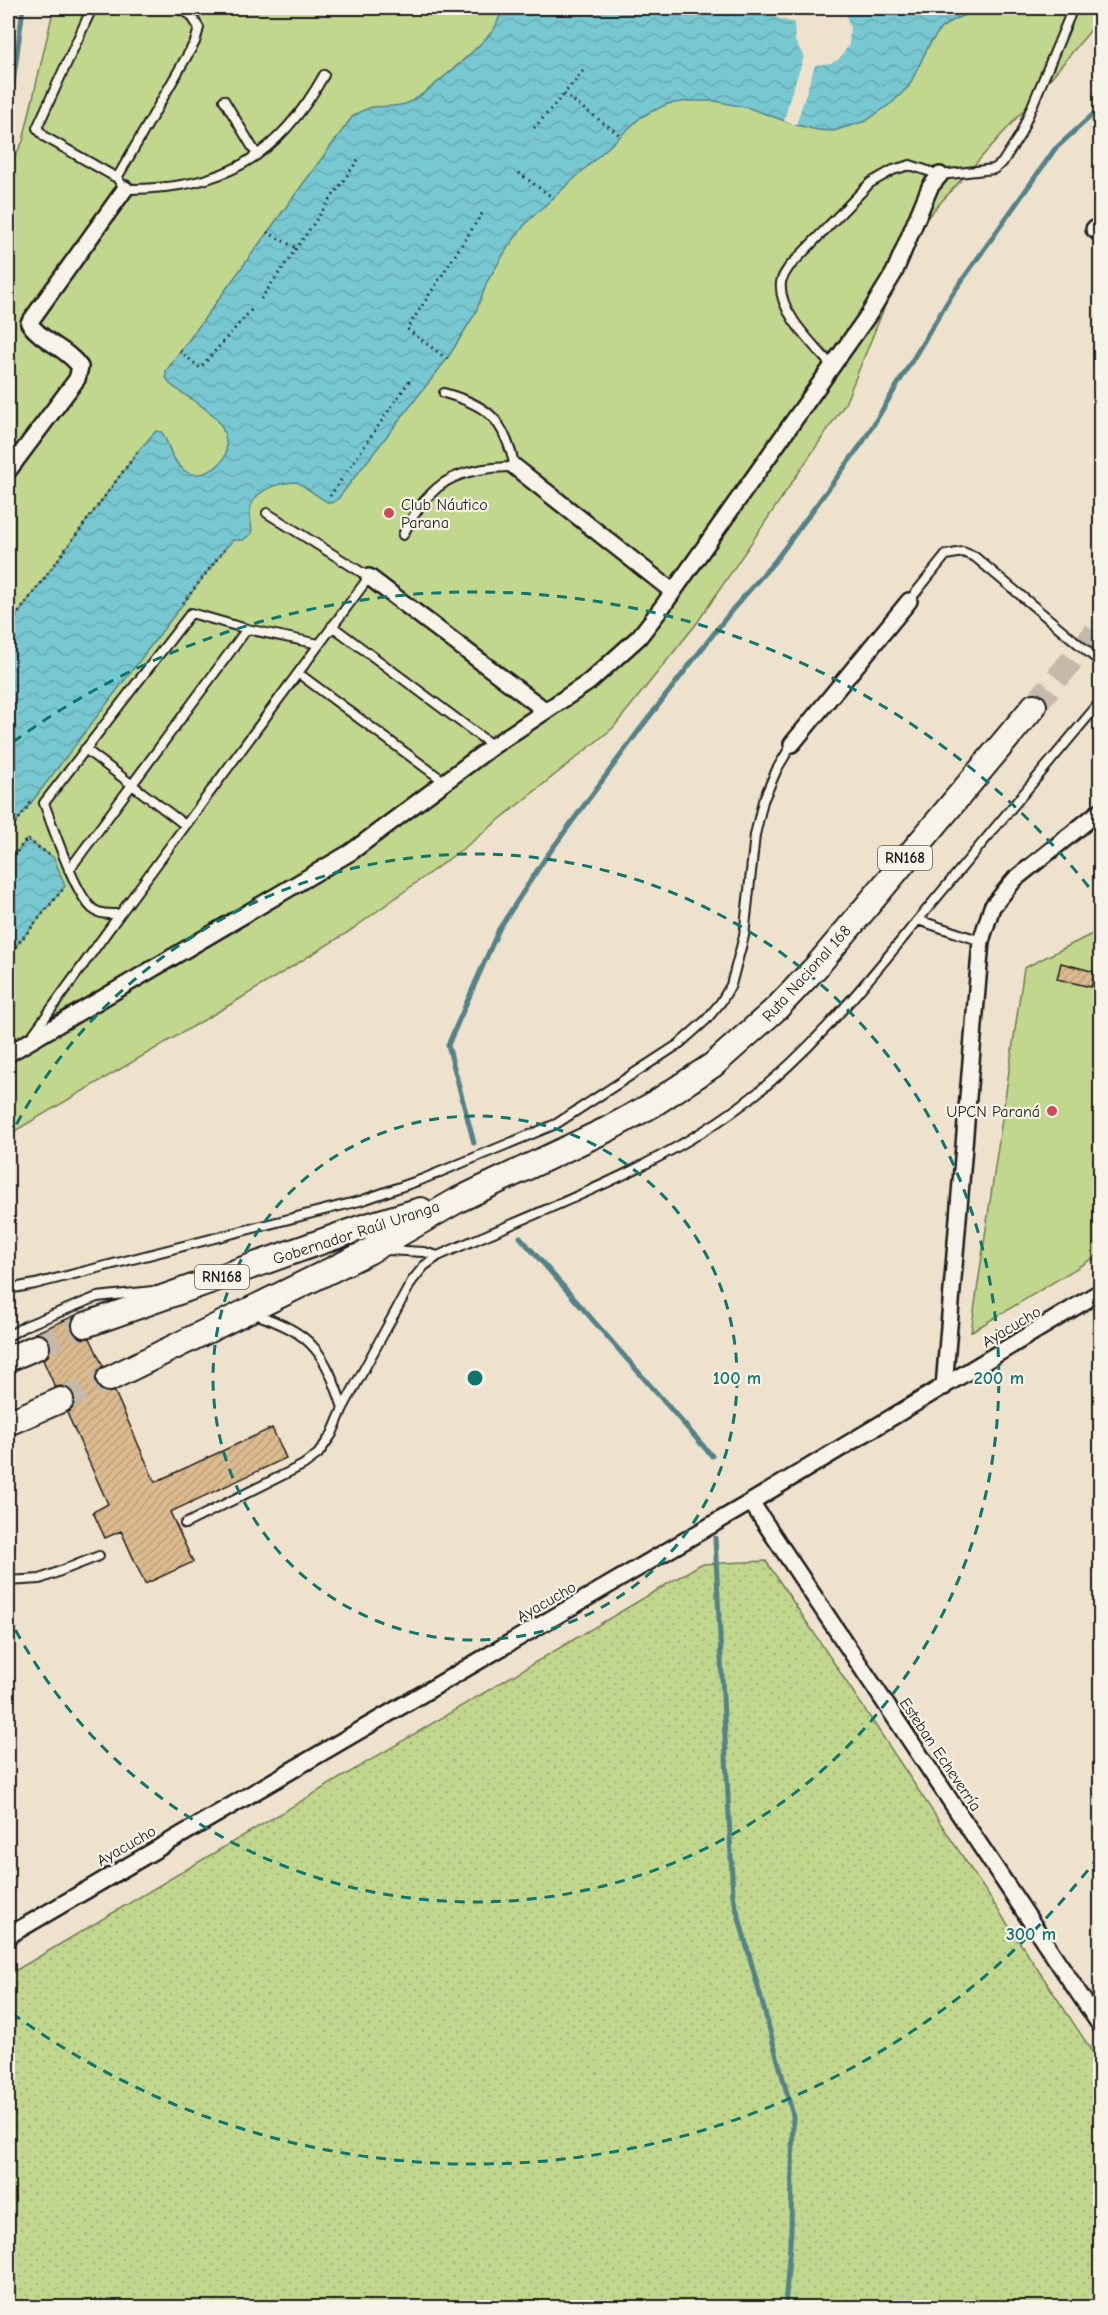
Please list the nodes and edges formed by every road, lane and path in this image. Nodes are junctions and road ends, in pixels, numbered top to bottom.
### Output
1 (92, 8) edge
2 (177, 8) edge
3 (1073, 8) edge
4 (582, 71) dead end
5 (324, 75) dead end
6 (564, 94) junction
7 (224, 100) dead end
8 (534, 128) dead end
9 (621, 136) dead end
10 (257, 155) junction
11 (360, 157) dead end
12 (519, 173) dead end
13 (940, 175) junction
14 (121, 183) junction
15 (553, 198) dead end
16 (483, 212) dead end
17 (267, 232) dead end
18 (296, 248) junction
19 (261, 298) dead end
20 (253, 308) dead end
21 (180, 351) dead end
22 (447, 359) dead end
23 (832, 366) junction
24 (412, 377) dead end
25 (444, 393) dead end
26 (139, 450) dead end
27 (514, 467) junction
28 (8, 471) edge
29 (330, 496) dead end
30 (267, 513) dead end
31 (403, 535) dead end
32 (369, 577) junction
33 (672, 591) junction
34 (909, 601) joint
35 (8, 627) edge
36 (332, 627) junction
37 (247, 629) junction
38 (319, 644) junction
39 (1101, 662) edge
40 (298, 673) junction
41 (1101, 702) edge
42 (1034, 706) tunnel mouth
43 (546, 711) junction
44 (792, 744) joint
45 (493, 746) junction
46 (84, 749) junction
47 (445, 782) junction
48 (132, 785) junction
49 (1101, 811) edge
50 (185, 825) junction
51 (8, 848) edge
52 (54, 858) dead end
53 (69, 870) junction
54 (65, 886) dead end
55 (120, 914) junction
56 (918, 920) junction
57 (981, 941) junction
58 (8, 956) edge
59 (27, 1043) junction
60 (8, 1054) edge
61 (522, 1172) joint
62 (458, 1200) junction
63 (368, 1251) junction
64 (438, 1256) junction
65 (8, 1289) edge
66 (188, 1289) junction
67 (1101, 1292) edge
68 (246, 1311) junction
69 (85, 1325) tunnel mouth
70 (8, 1336) edge
71 (37, 1347) tunnel mouth
72 (8, 1359) edge
73 (109, 1378) tunnel mouth
74 (944, 1387) junction
75 (61, 1400) tunnel mouth
76 (343, 1408) junction
77 (8, 1423) edge
78 (751, 1502) junction
79 (185, 1524) dead end
80 (99, 1556) dead end
81 (8, 1581) edge
82 (8, 1936) edge
83 (1101, 2025) edge

1 - 14 lane
2 - 14 lane
3 - 13 lane
4 - 6 path
5 - 10 lane
6 - 8 path
6 - 9 path
7 - 10 lane
10 - 14 lane
11 - 18 path
12 - 15 path
13 - 23 street
13 - 23 lane
14 - 28 street
16 - 22 path
17 - 18 path
18 - 19 path
20 - 21 path
23 - 33 street
24 - 29 path
25 - 27 lane
26 - 35 path
27 - 31 lane
27 - 33 street
30 - 32 lane
32 - 36 lane
32 - 43 street
33 - 43 street
34 - 39 lane
34 - 44 street
36 - 38 lane
36 - 45 lane
37 - 38 lane
37 - 46 lane
37 - 48 lane
38 - 40 lane
40 - 47 lane
40 - 50 lane
41 - 56 lane
42 - 61 highway, Ruta Nacional 168 / RN168
43 - 45 street
44 - 65 lane
45 - 47 street
46 - 48 lane
46 - 53 lane
47 - 59 street
48 - 50 lane
48 - 53 lane
49 - 57 street
50 - 55 lane
51 - 52 path
53 - 55 lane
54 - 58 path
55 - 59 lane
56 - 57 lane
56 - 64 lane
57 - 74 street
59 - 60 street
61 - 62 highway, Gobernador Raúl Uranga / RN168
62 - 63 highway, Gobernador Raúl Uranga / RN168
62 - 66 highway, Gobernador Raúl Uranga / RN168
63 - 64 lane
63 - 68 highway, Gobernador Raúl Uranga / RN168
64 - 76 lane
66 - 69 highway, Gobernador Raúl Uranga / RN168
66 - 70 lane
67 - 74 street, Ayacucho
68 - 73 highway, Gobernador Raúl Uranga / RN168
68 - 76 lane
71 - 72 highway
74 - 78 street, Ayacucho
75 - 77 highway
76 - 79 lane
78 - 82 street, Ayacucho
78 - 83 street, Esteban Echeverría
80 - 81 lane

